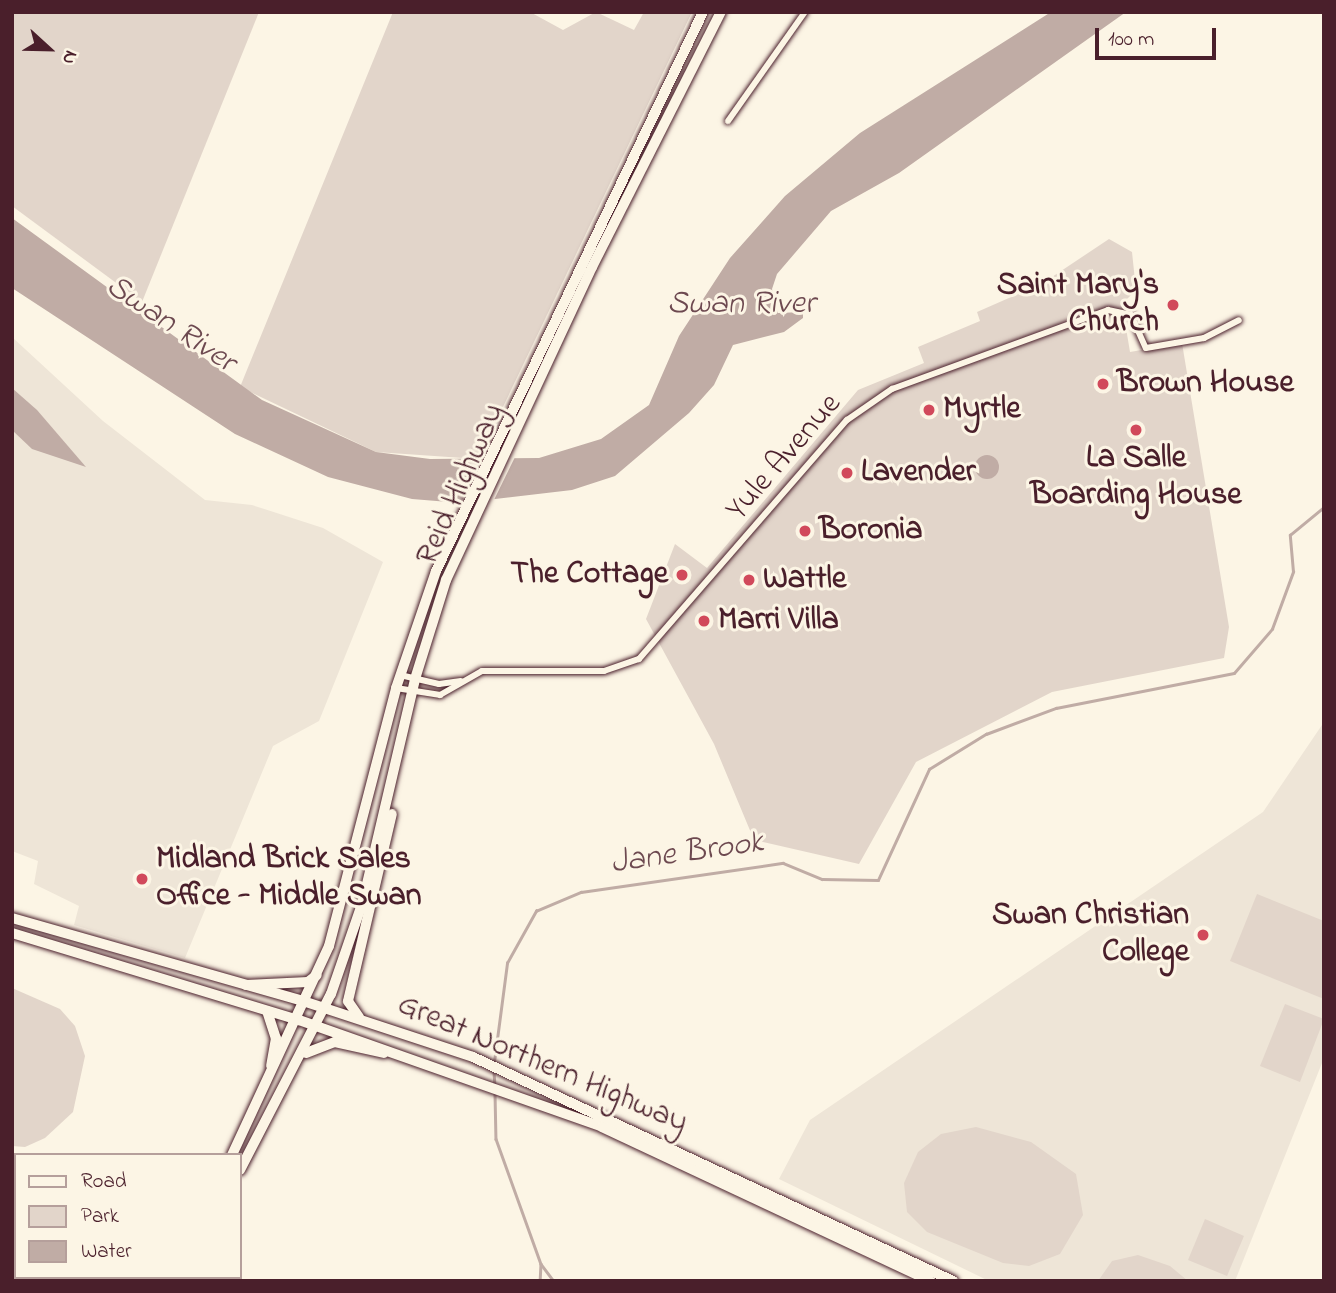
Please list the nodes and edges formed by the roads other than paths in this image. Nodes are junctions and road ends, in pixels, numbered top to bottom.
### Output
1 (703, 12) edge
2 (722, 12) edge
3 (805, 12) edge
4 (727, 121) dead end
5 (1239, 320) dead end
6 (400, 675) junction
7 (415, 679) junction
8 (461, 681) junction
9 (396, 688) junction
10 (412, 691) junction
11 (393, 790) junction
12 (12, 918) edge
13 (12, 933) edge
14 (142, 956) junction
15 (317, 975) junction
16 (158, 979) junction
17 (246, 985) junction
18 (306, 1002) junction
19 (325, 1008) junction
20 (267, 1011) junction
21 (359, 1017) junction
22 (299, 1020) junction
23 (318, 1025) junction
24 (300, 1061) junction
25 (426, 1063) junction
26 (233, 1153) edge
27 (233, 1153) edge
28 (242, 1166) edge
29 (931, 1281) edge
30 (953, 1281) edge

1 - 6 main road, Reid Highway
2 - 7 main road, Reid Highway
3 - 4 street
5 - 8 street, Yule Avenue
6 - 7 street, Yule Avenue
6 - 9 main road, Reid Highway
7 - 8 street, Yule Avenue
7 - 10 main road, Reid Highway
8 - 10 street, Yule Avenue
9 - 10 street, Yule Avenue
9 - 15 main road, Reid Highway
10 - 11 main road, Reid Highway
11 - 19 main road, Reid Highway
11 - 21 main road
12 - 14 main road, Great Northern Highway
13 - 16 main road, Great Northern Highway
14 - 16 main road
14 - 17 main road, Great Northern Highway
15 - 17 main road
15 - 18 main road, Reid Highway
16 - 20 main road, Great Northern Highway
17 - 18 main road, Great Northern Highway
18 - 19 main road, Great Northern Highway
18 - 22 main road, Reid Highway
19 - 21 main road, Great Northern Highway
19 - 23 main road, Reid Highway
20 - 22 main road, Great Northern Highway
20 - 26 main road
21 - 30 main road, Great Northern Highway
22 - 23 main road, Great Northern Highway
22 - 27 main road, Reid Highway
23 - 24 main road, Reid Highway
23 - 25 main road, Great Northern Highway
24 - 25 main road
24 - 28 main road, Reid Highway
25 - 29 main road, Great Northern Highway

